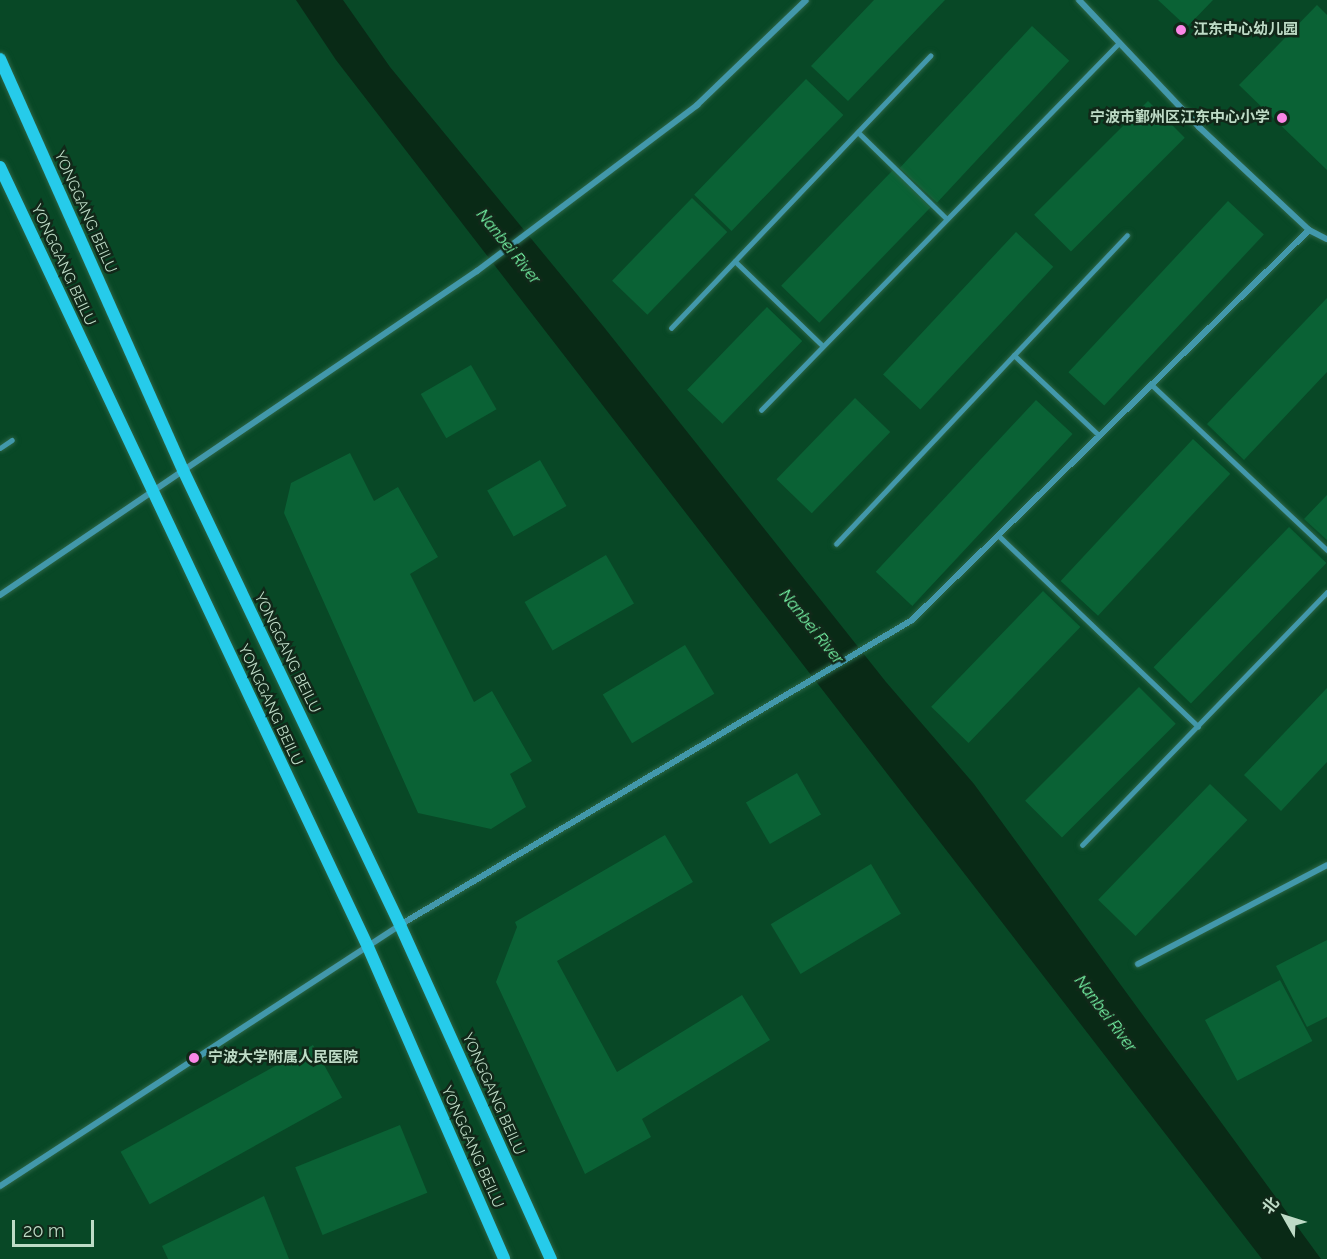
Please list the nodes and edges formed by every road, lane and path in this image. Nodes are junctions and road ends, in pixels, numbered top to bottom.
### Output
1 (806, 0) edge
2 (1079, 0) edge
3 (1119, 43) junction
4 (930, 56) dead end
5 (0, 59) edge
6 (858, 132) junction
7 (0, 167) edge
8 (947, 219) junction
9 (1309, 230) junction
10 (1127, 235) dead end
11 (1327, 239) edge
12 (735, 261) junction
13 (671, 328) dead end
14 (823, 346) junction
15 (1014, 355) junction
16 (1151, 384) junction
17 (761, 410) dead end
18 (1099, 435) junction
19 (12, 440) dead end
20 (0, 448) edge
21 (183, 470) junction
22 (153, 493) junction
23 (998, 535) junction
24 (836, 544) dead end
25 (1327, 550) edge
26 (1327, 592) edge
27 (0, 595) edge
28 (1198, 726) junction
29 (1082, 845) dead end
30 (1327, 865) edge
31 (400, 925) junction
32 (368, 947) junction
33 (1138, 964) dead end
34 (0, 1186) edge
35 (504, 1259) edge
36 (551, 1259) edge

1 - 21 street
2 - 3 street
3 - 8 lane
3 - 9 street
4 - 6 lane
5 - 21 main road, YONGGANG BEILU
6 - 8 lane
6 - 12 lane
7 - 22 main road, YONGGANG BEILU
8 - 14 lane
9 - 11 street
9 - 16 street
10 - 15 lane
12 - 13 lane
12 - 14 lane
14 - 17 lane
15 - 18 lane
15 - 24 lane
16 - 18 street
16 - 25 lane
18 - 23 street
19 - 20 lane
21 - 22 street
21 - 31 main road, YONGGANG BEILU
22 - 27 street
22 - 32 main road, YONGGANG BEILU
23 - 28 lane
23 - 31 street
26 - 28 lane
28 - 29 lane
30 - 33 street
31 - 32 street
31 - 36 main road, YONGGANG BEILU
32 - 34 street
32 - 35 main road, YONGGANG BEILU

